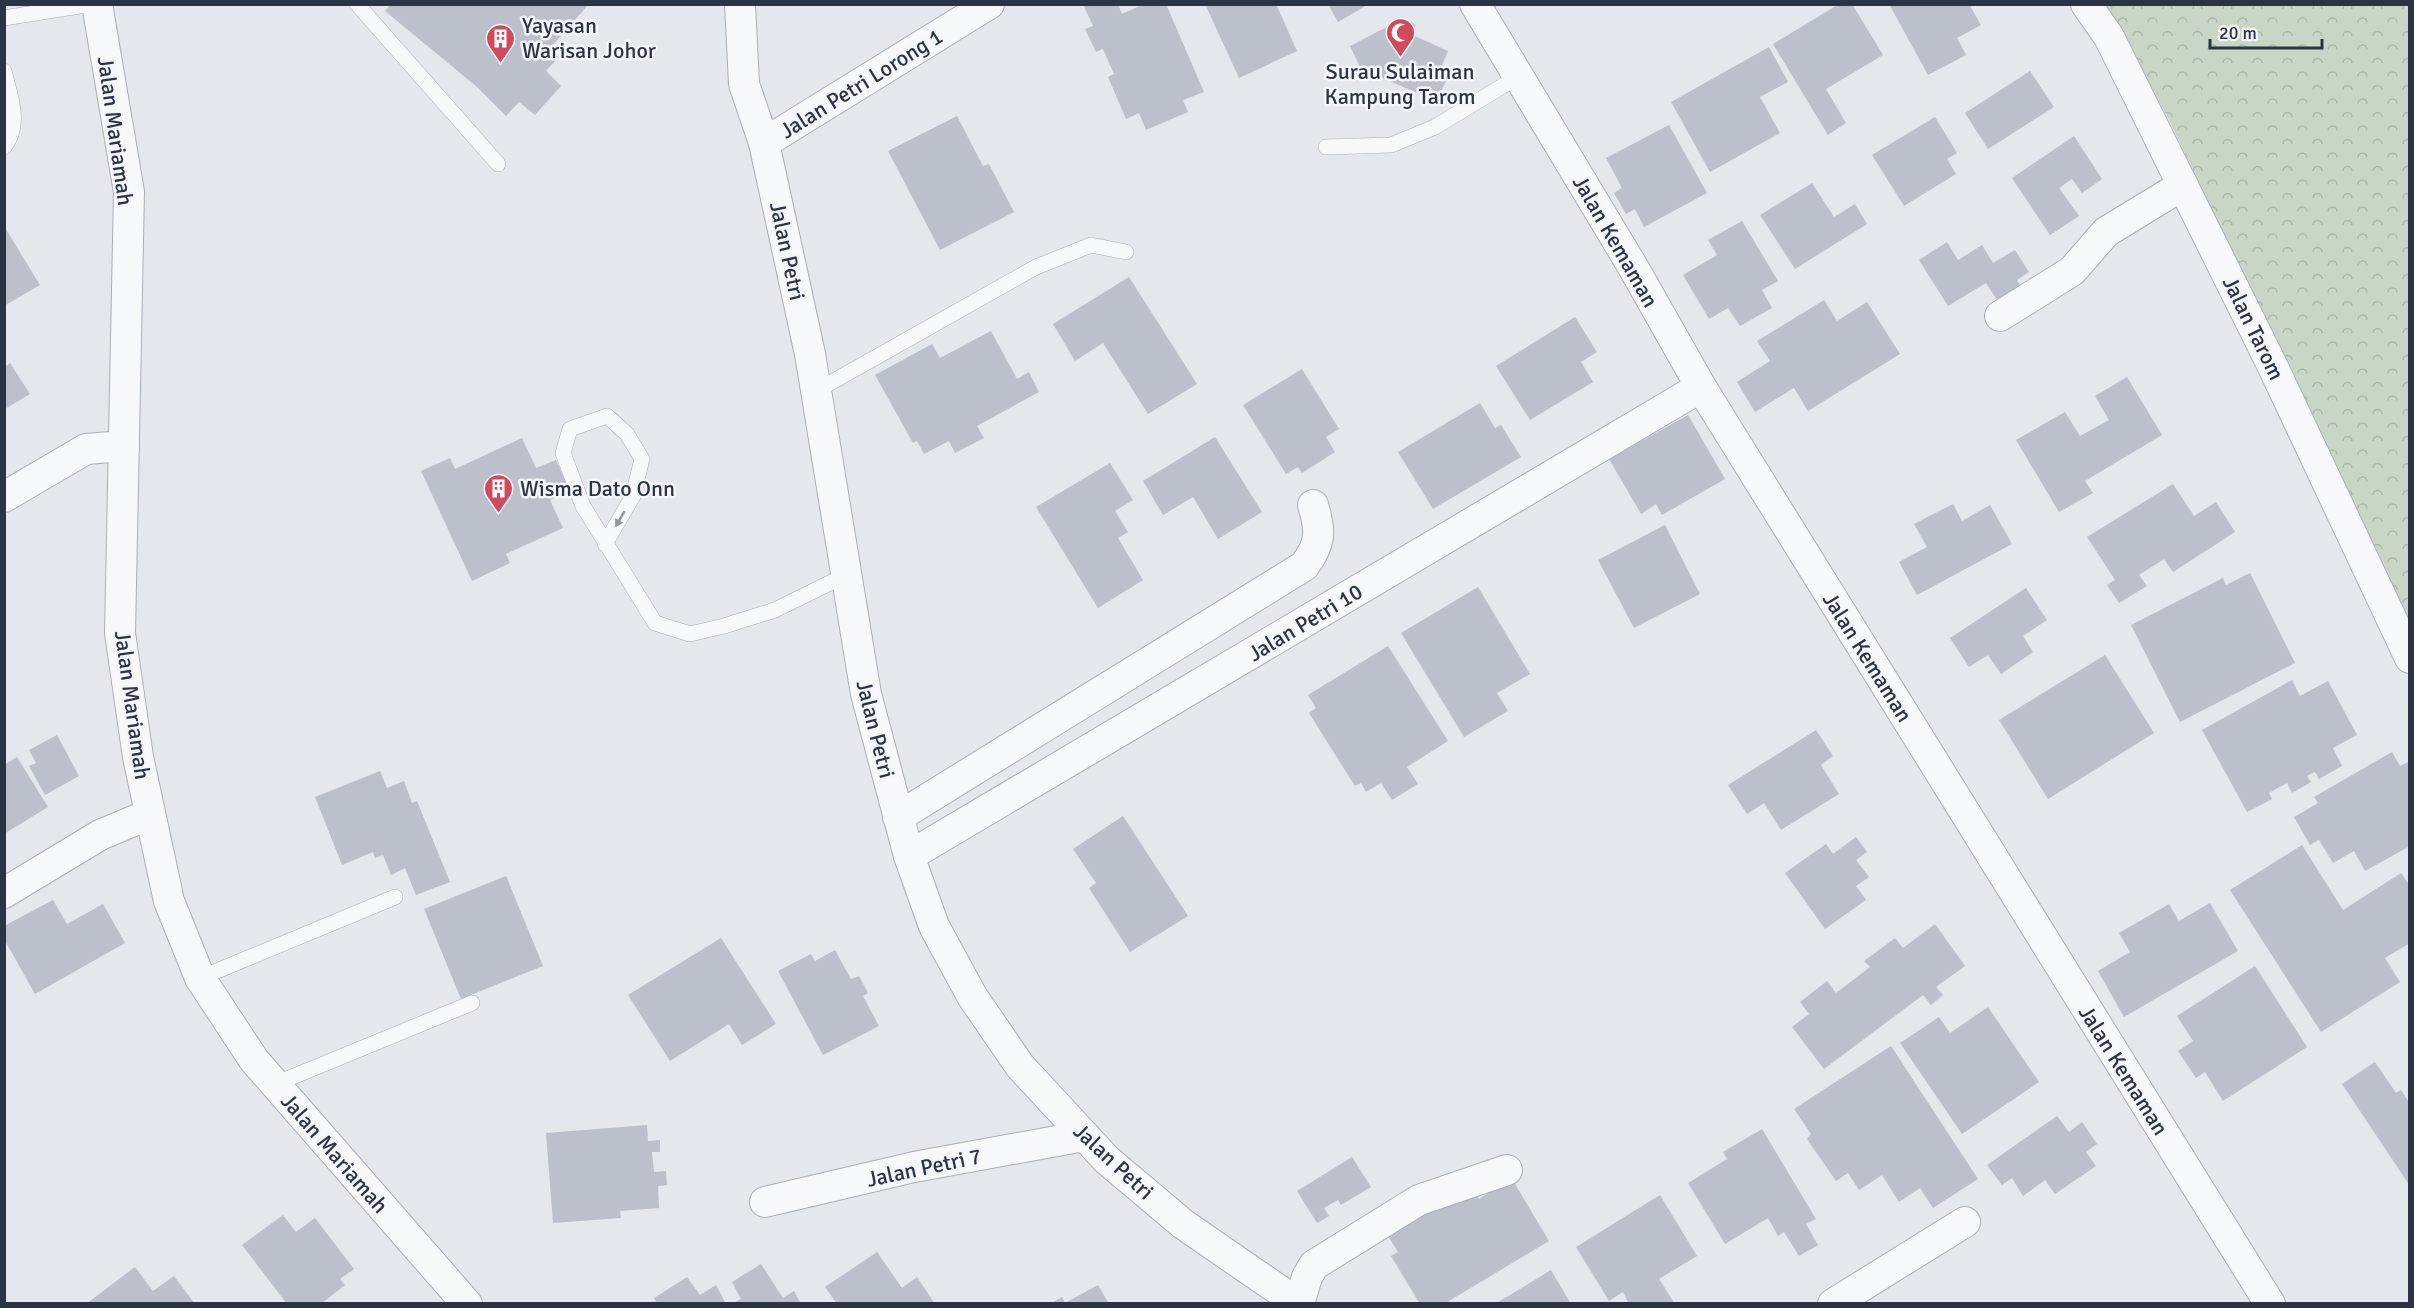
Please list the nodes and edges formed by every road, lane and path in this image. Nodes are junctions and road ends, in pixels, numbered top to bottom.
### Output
1 (95, 4) edge
2 (357, 4) edge
3 (740, 4) edge
4 (989, 4) edge
5 (1475, 4) edge
6 (2086, 4) edge
7 (4, 18) edge
8 (4, 71) edge
9 (1519, 76) junction
10 (764, 143) junction
11 (4, 147) edge
12 (1326, 147) dead end
13 (498, 164) dead end
14 (2167, 195) junction
15 (1126, 252) dead end
16 (2000, 316) dead end
17 (1701, 387) junction
18 (816, 391) junction
19 (124, 446) junction
20 (4, 497) edge
21 (1313, 505) dead end
22 (605, 544) junction
23 (846, 575) junction
24 (2409, 658) edge
25 (150, 814) junction
26 (898, 817) junction
27 (909, 856) junction
28 (4, 893) edge
29 (395, 897) dead end
30 (200, 978) junction
31 (472, 1003) dead end
32 (274, 1084) junction
33 (1084, 1136) junction
34 (1507, 1170) dead end
35 (765, 1202) dead end
36 (1965, 1222) dead end
37 (459, 1301) edge
38 (1299, 1304) edge
39 (1833, 1304) edge
40 (2270, 1304) edge

1 - 7 lane
1 - 19 street, Jalan Mariamah
2 - 13 lane
3 - 10 street, Jalan Petri
4 - 10 street, Jalan Petri Lorong 1
5 - 9 street, Jalan Kemaman
6 - 14 street, Jalan Tarom
8 - 11 lane
9 - 12 lane
9 - 17 street, Jalan Kemaman
10 - 18 street, Jalan Petri
14 - 16 street
14 - 24 street, Jalan Tarom
15 - 18 lane
17 - 27 street, Jalan Petri 10
17 - 40 street, Jalan Kemaman
18 - 23 street, Jalan Petri
19 - 20 street
19 - 25 street, Jalan Mariamah
21 - 26 street
22 -> 22 lane
22 - 23 lane
23 - 26 street, Jalan Petri
25 - 28 street
25 - 30 street, Jalan Mariamah
26 - 27 street, Jalan Petri
27 - 33 street, Jalan Petri
29 - 30 lane
30 - 32 street, Jalan Mariamah
31 - 32 lane
32 - 37 street, Jalan Mariamah
33 - 35 street, Jalan Petri 7
33 - 38 street, Jalan Petri
34 - 38 street
36 - 39 street

